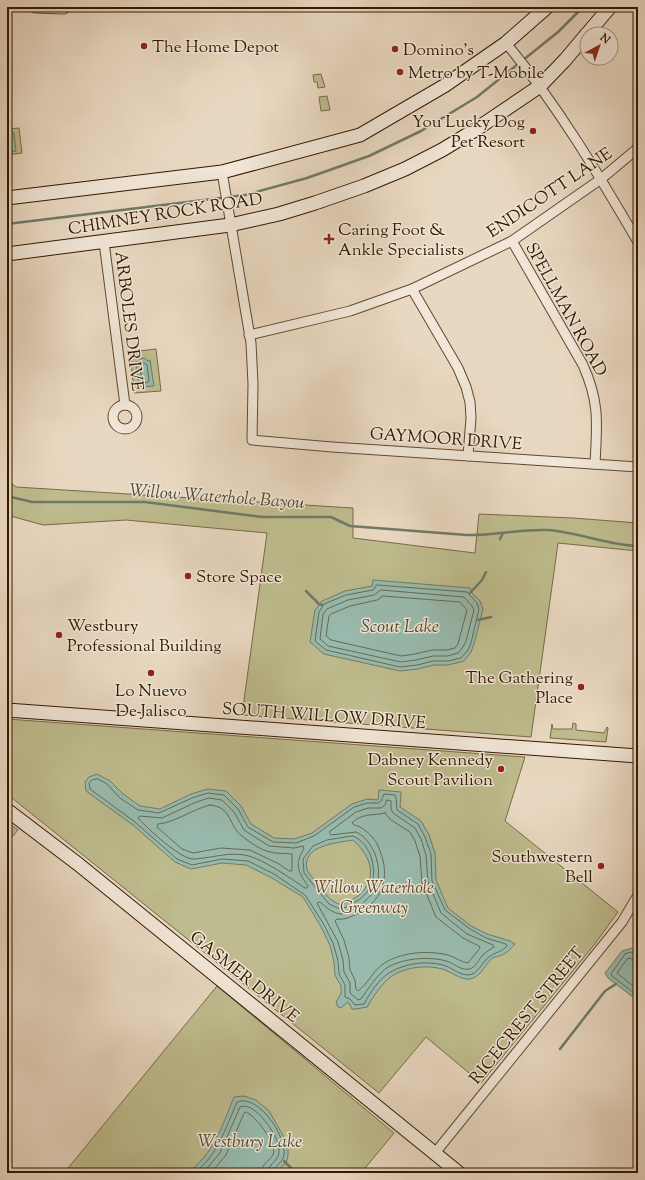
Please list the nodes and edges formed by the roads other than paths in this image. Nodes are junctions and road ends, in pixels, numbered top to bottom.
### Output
1 (547, 7) edge
2 (610, 7) edge
3 (35, 8) edge
4 (59, 8) edge
5 (594, 26) edge
6 (506, 43) junction
7 (579, 43) edge
8 (540, 86) junction
9 (638, 148) edge
10 (223, 178) junction
11 (601, 179) junction
12 (7, 198) edge
13 (229, 220) junction
14 (512, 241) junction
15 (104, 242) junction
16 (638, 242) edge
17 (7, 254) edge
18 (412, 288) junction
19 (249, 335) junction
20 (125, 405) dead end
21 (468, 456) junction
22 (595, 464) junction
23 (638, 467) edge
24 (7, 710) edge
25 (638, 756) edge
26 (7, 810) edge
27 (638, 895) edge
28 (435, 1154) junction
29 (459, 1173) edge

1 - 6 main road, CHIMNEY ROCK ROAD
2 - 5 main road, CHIMNEY ROCK ROAD
3 - 4 street
6 - 8 street
6 - 10 main road, CHIMNEY ROCK ROAD
7 - 8 main road, CHIMNEY ROCK ROAD
8 - 11 street
8 - 13 main road, CHIMNEY ROCK ROAD
9 - 11 street, ENDICOTT LANE
10 - 12 main road, CHIMNEY ROCK ROAD
10 - 13 street
11 - 14 street, ENDICOTT LANE
11 - 16 street
13 - 15 main road, CHIMNEY ROCK ROAD
13 - 19 street
14 - 18 street, ENDICOTT LANE
14 - 22 street, SPELLMAN ROAD
15 - 17 main road, CHIMNEY ROCK ROAD
15 - 20 street, ARBOLES DRIVE
18 - 19 street, ENDICOTT LANE
18 - 21 street
19 - 21 street, GAYMOOR DRIVE
21 - 22 street, GAYMOOR DRIVE
22 - 23 street, GAYMOOR DRIVE
24 - 25 main road, SOUTH WILLOW DRIVE
26 - 28 main road, GASMER DRIVE
27 - 28 street, RICECREST STREET
28 - 29 main road, GASMER DRIVE

